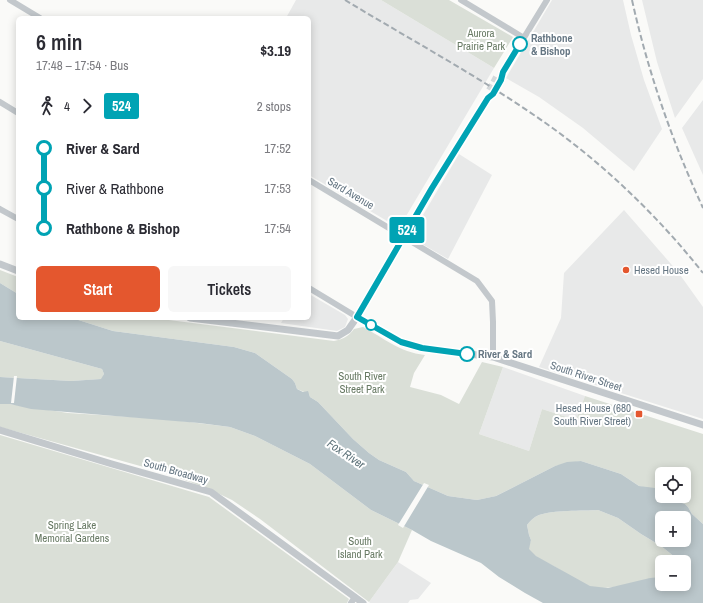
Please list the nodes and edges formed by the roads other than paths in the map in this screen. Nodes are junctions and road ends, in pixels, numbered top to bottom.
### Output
1 (10, 0) edge
2 (461, 0) edge
3 (547, 0) edge
4 (37, 16) edge
5 (524, 38) junction
6 (499, 79) tunnel mouth
7 (491, 92) tunnel mouth
8 (0, 102) edge
9 (16, 113) edge
10 (311, 181) edge
11 (0, 209) edge
12 (16, 218) edge
13 (403, 236) junction
14 (0, 264) edge
15 (16, 271) edge
16 (311, 289) edge
17 (357, 317) junction
18 (206, 320) edge
19 (493, 357) junction
20 (703, 425) edge
21 (0, 430) edge
22 (353, 600) edge
23 (363, 603) edge

1 - 4 street
2 - 5 street
3 - 5 street
5 - 6 street
7 - 13 street
8 - 9 street
10 - 13 street, Sard Avenue
11 - 12 street
13 - 17 street
13 - 19 street, Sard Avenue
14 - 15 street
16 - 17 street
17 - 18 street
17 - 19 street, South River Street
19 - 20 street, South River Street
21 - 22 street, South Broadway
22 - 23 street, South Broadway

